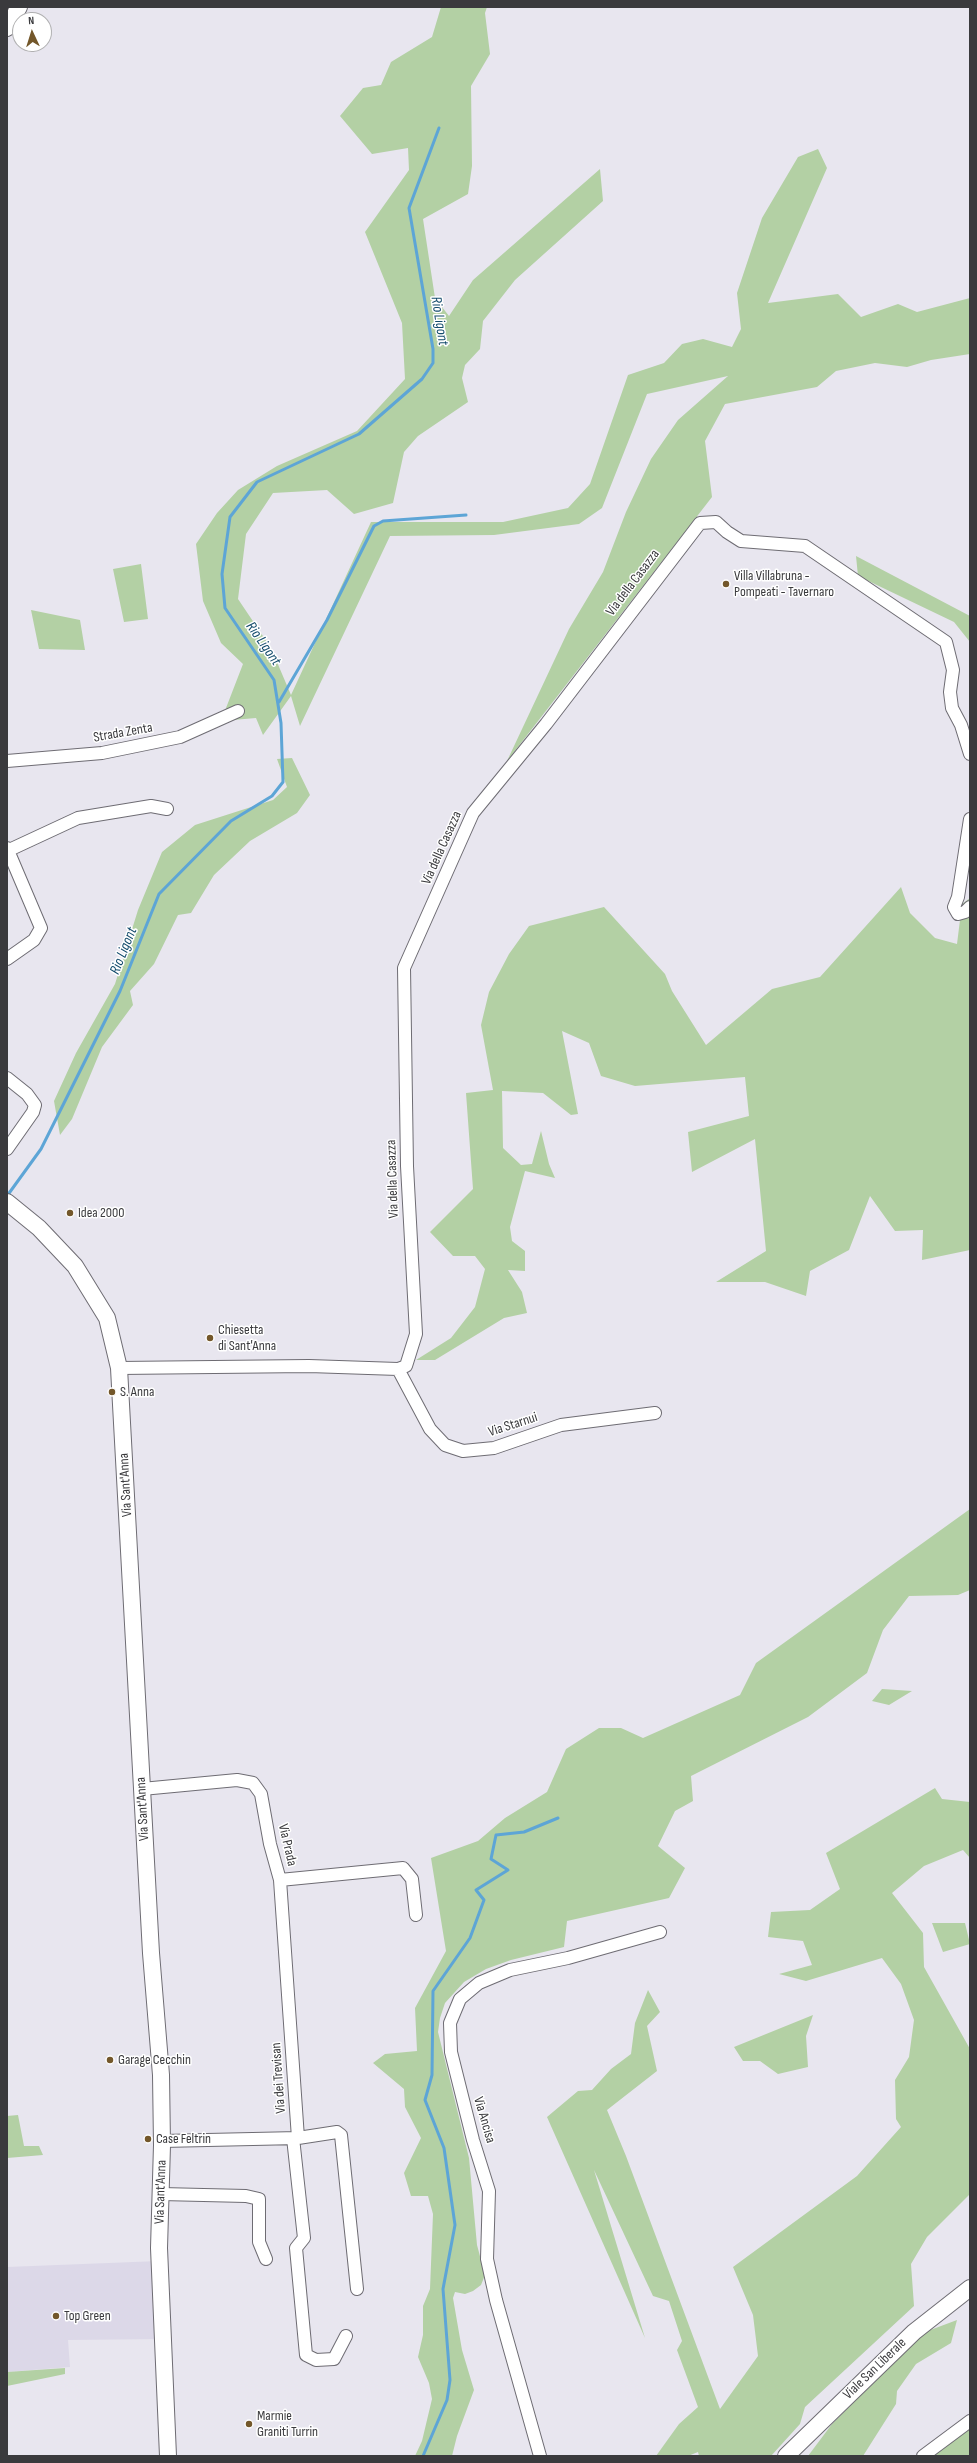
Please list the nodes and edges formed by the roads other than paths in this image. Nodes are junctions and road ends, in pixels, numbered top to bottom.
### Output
1 (19, 7) edge
2 (7, 28) edge
3 (238, 711) dead end
4 (970, 754) edge
5 (7, 761) edge
6 (166, 809) dead end
7 (970, 819) edge
8 (7, 850) edge
9 (970, 907) edge
10 (7, 959) edge
11 (7, 1078) edge
12 (7, 1149) edge
13 (11, 1205) edge
14 (119, 1368) junction
15 (398, 1369) junction
16 (655, 1413) dead end
17 (142, 1788) junction
18 (280, 1880) junction
19 (416, 1914) dead end
20 (660, 1932) dead end
21 (296, 2138) junction
22 (162, 2141) junction
23 (161, 2194) junction
24 (266, 2260) dead end
25 (970, 2288) edge
26 (357, 2289) dead end
27 (346, 2336) dead end
28 (970, 2421) edge
29 (168, 2456) edge
30 (540, 2456) edge
31 (786, 2456) edge
32 (923, 2456) edge

1 - 2 main road
3 - 5 street, Strada Zenta
4 - 15 street, Via della Casazza
6 - 8 street
7 - 9 street
8 - 10 street
11 - 12 street
13 - 14 main road, Via Sant'Anna
14 - 15 street
14 - 17 main road, Via Sant'Anna
15 - 16 street, Via Starnui
17 - 18 street, Via Prada
17 - 22 main road, Via Sant'Anna
18 - 19 street, Via Prada
18 - 21 street, Via dei Trevisan
20 - 30 street, Via Ancisa
21 - 22 street
21 - 26 street
21 - 27 street, Via dei Trevisan
22 - 23 main road, Via Sant'Anna
23 - 24 street
23 - 29 main road, Via Sant'Anna
25 - 31 main road, Viale San Liberale
28 - 32 street

